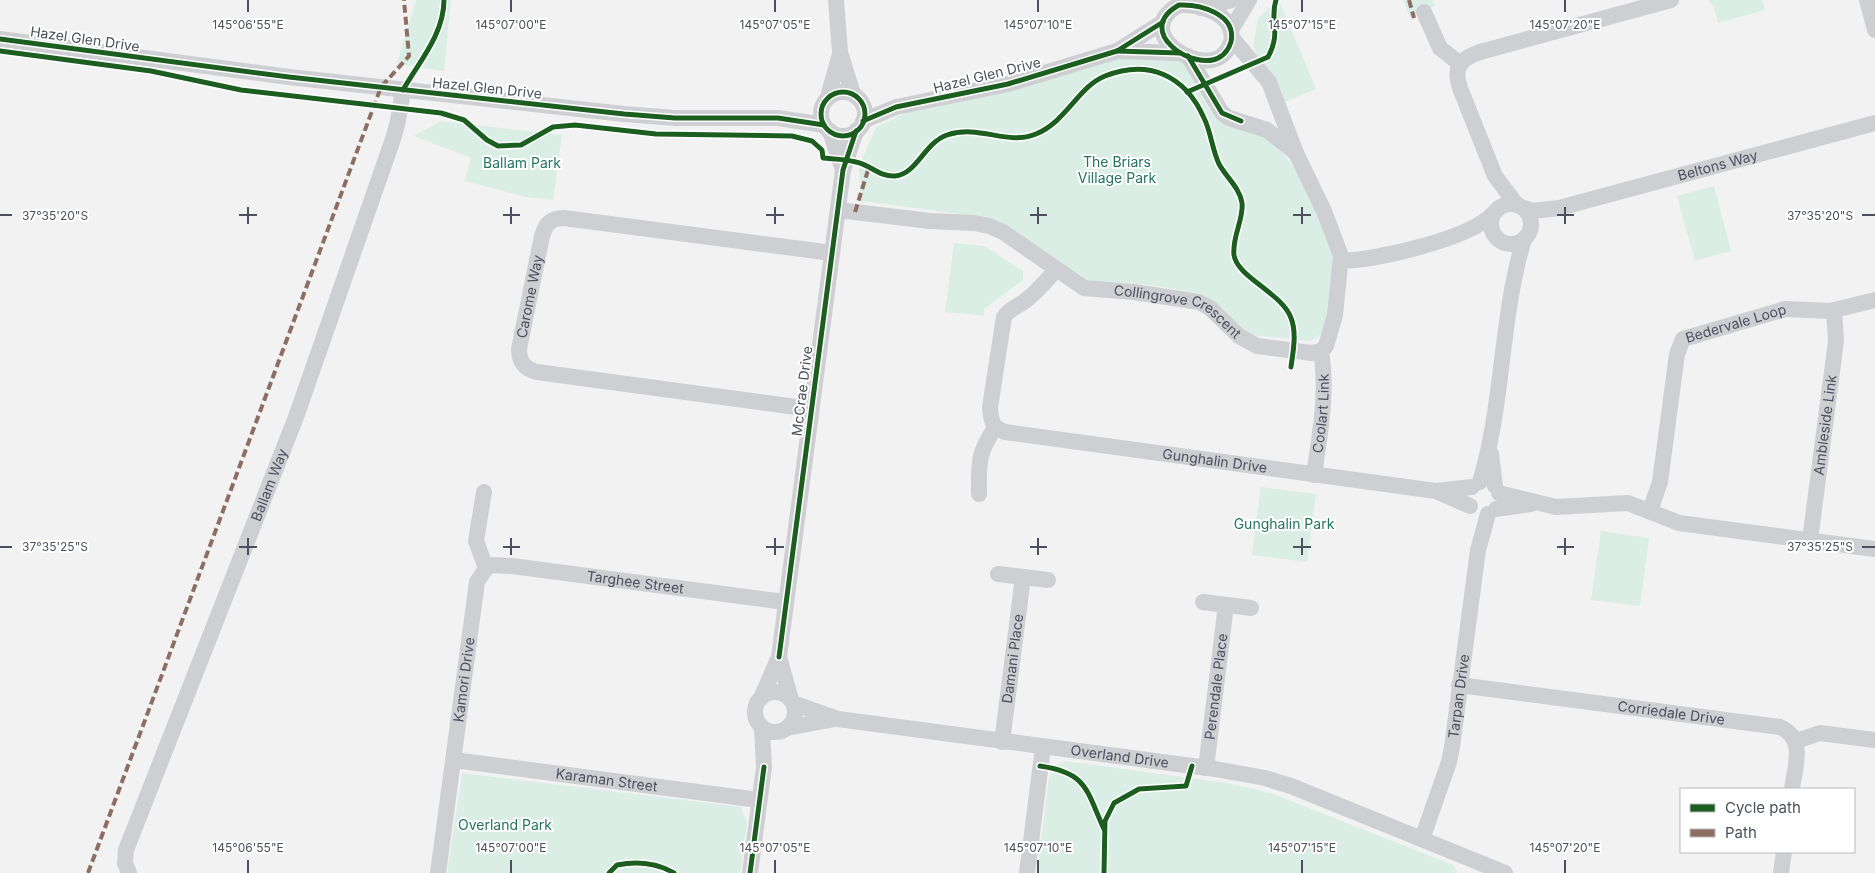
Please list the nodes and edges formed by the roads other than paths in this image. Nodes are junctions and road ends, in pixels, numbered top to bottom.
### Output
1 (836, 0) edge
2 (1164, 0) edge
3 (1232, 0) edge
4 (1249, 0) edge
5 (1671, 0) edge
6 (1867, 0) edge
7 (1191, 4) edge
8 (1424, 12) dead end
9 (1164, 20) junction
10 (1875, 30) edge
11 (1231, 34) junction
12 (6, 39) edge
13 (1117, 50) junction
14 (840, 52) junction
15 (1184, 54) junction
16 (1459, 63) junction
17 (403, 90) junction
18 (857, 98) junction
19 (825, 102) junction
20 (896, 107) junction
21 (778, 118) junction
22 (1875, 122) edge
23 (860, 126) junction
24 (827, 128) junction
25 (1296, 153) junction
26 (843, 170) junction
27 (1496, 176) junction
28 (1520, 207) junction
29 (1559, 208) junction
30 (838, 210) junction
31 (1495, 212) junction
32 (1464, 234) junction
33 (1526, 236) junction
34 (1502, 242) junction
35 (832, 253) junction
36 (1341, 261) junction
37 (1056, 270) junction
38 (1514, 276) junction
39 (1875, 300) edge
40 (1834, 310) junction
41 (1321, 351) junction
42 (811, 409) junction
43 (995, 428) junction
44 (1314, 475) junction
45 (1487, 487) junction
46 (1436, 491) junction
47 (484, 492) dead end
48 (979, 494) dead end
49 (1536, 503) junction
50 (1483, 510) junction
51 (1650, 511) junction
52 (1810, 540) junction
53 (1875, 549) edge
54 (486, 568) junction
55 (998, 574) dead end
56 (1023, 577) junction
57 (1048, 580) dead end
58 (785, 602) junction
59 (1202, 602) dead end
60 (1226, 605) junction
61 (1252, 608) dead end
62 (779, 657) junction
63 (1459, 685) junction
64 (762, 696) junction
65 (792, 701) junction
66 (838, 719) junction
67 (762, 728) junction
68 (786, 729) junction
69 (1875, 740) edge
70 (1796, 741) junction
71 (1002, 742) junction
72 (1043, 747) junction
73 (454, 760) junction
74 (764, 767) junction
75 (1206, 768) junction
76 (1792, 788) edge
77 (759, 800) junction
78 (1422, 839) junction
79 (1784, 853) edge
80 (1479, 868) edge
81 (129, 873) edge
82 (438, 873) edge
83 (750, 873) edge
84 (1027, 873) edge
85 (1505, 873) edge
86 (1781, 873) edge

1 - 14 street
2 - 9 street
3 - 7 street
4 - 11 street
5 - 16 street
6 - 10 street
7 - 9 street
7 - 11 street
8 - 16 street
9 - 13 street, Hazel Glen Drive
9 - 15 street
11 - 15 street
11 - 25 street
12 - 17 street, Hazel Glen Drive
13 - 15 street, Hazel Glen Drive
13 - 20 street, Hazel Glen Drive
14 - 18 street
14 - 19 street
15 - 25 street
16 - 27 street
17 - 21 street, Hazel Glen Drive
17 - 81 street, Ballam Way
18 - 19 street
18 - 20 street, Hazel Glen Drive
18 - 23 street
19 - 21 street, Hazel Glen Drive
19 - 24 street
20 - 23 street, Hazel Glen Drive
21 - 24 street, Hazel Glen Drive
22 - 29 street, Beltons Way
23 - 24 street
23 - 26 street, McCrae Drive
24 - 26 street, McCrae Drive
25 - 36 street
26 - 30 street, McCrae Drive
27 - 28 street
27 - 31 street
28 - 29 street, Beltons Way
28 - 31 street
28 - 33 street
29 - 33 street, Beltons Way
30 - 35 street, McCrae Drive
30 - 37 street, Collingrove Crescent
31 - 32 street
31 - 34 street
32 - 34 street
32 - 36 street
33 - 34 street
33 - 38 street
34 - 38 street
35 - 42 street, McCrae Drive
35 - 42 street, Carome Way
36 - 41 street
37 - 41 street, Collingrove Crescent
37 - 43 street
38 - 45 street
39 - 40 street, Bedervale Loop
40 - 51 street, Bedervale Loop
40 - 52 street, Ambleside Link
41 - 44 street, Coolart Link
42 - 58 street, McCrae Drive
43 - 44 street, Gunghalin Drive
43 - 48 street
44 - 46 street, Gunghalin Drive
45 - 46 street, Gunghalin Drive
45 - 49 street, Gunghalin Drive
45 - 50 street
45 - 50 street
46 - 50 street, Gunghalin Drive
47 - 54 street
49 - 50 street
49 - 51 street
50 - 63 street, Tarpan Drive
51 - 52 street
52 - 53 street
54 - 58 street, Targhee Street
54 - 73 street, Kamori Drive
55 - 56 street
56 - 57 street
56 - 71 street, Damani Place
58 - 62 street, McCrae Drive
59 - 60 street
60 - 61 street
60 - 75 street, Perendale Place
62 - 64 street, McCrae Drive
62 - 65 street, McCrae Drive
63 - 70 street, Corriedale Drive
63 - 78 street, Tarpan Drive
64 - 65 street
64 - 67 street
65 - 66 street, Overland Drive
65 - 68 street
66 - 68 street, Overland Drive
66 - 71 street, Overland Drive
67 - 68 street
67 - 74 street
68 - 74 street
69 - 70 street
70 - 76 street
71 - 72 street, Overland Drive
72 - 75 street, Overland Drive
72 - 84 street
73 - 77 street, Karaman Street
73 - 82 street, Kamori Drive
74 - 77 street
75 - 78 street, Overland Drive
77 - 83 street
78 - 80 street, Overland Drive
79 - 86 street
80 - 85 street, Overland Drive

